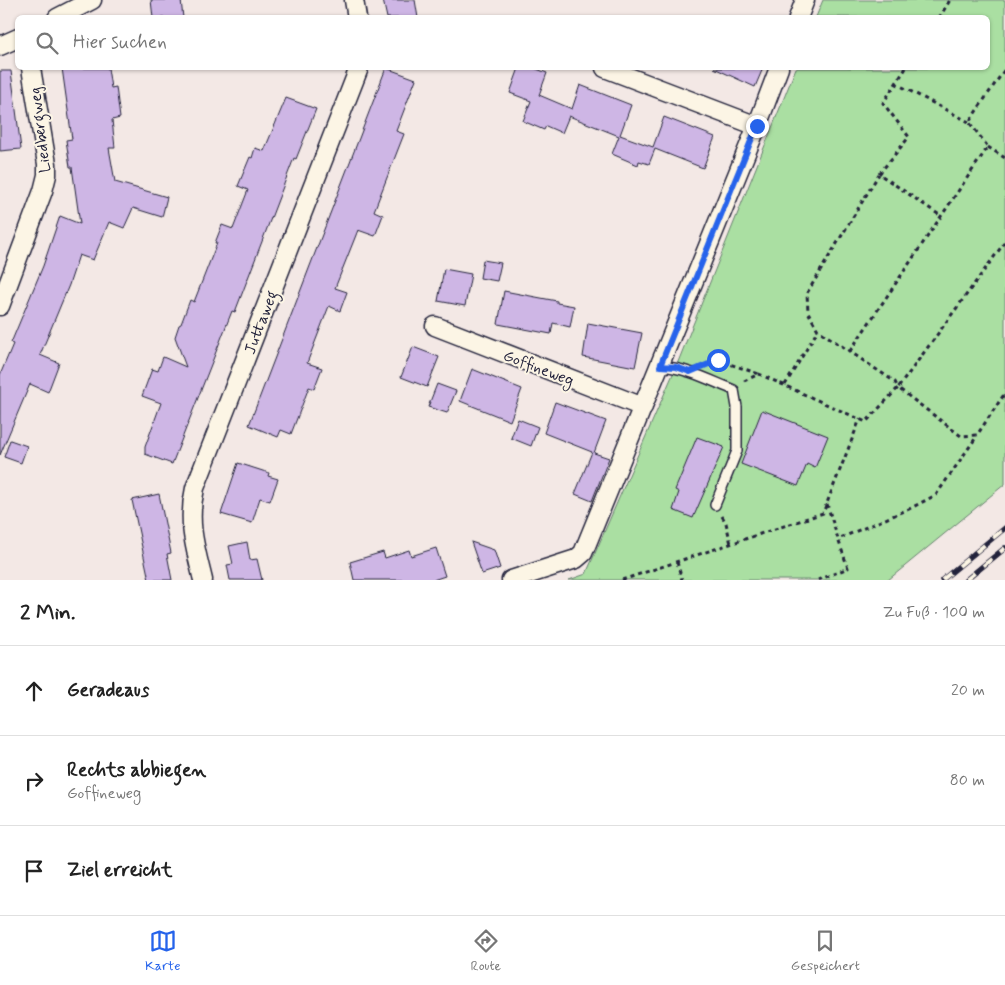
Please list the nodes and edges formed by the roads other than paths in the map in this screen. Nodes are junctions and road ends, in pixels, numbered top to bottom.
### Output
1 (92, 0) edge
2 (354, 0) edge
3 (805, 0) edge
4 (63, 15) edge
5 (356, 15) edge
6 (799, 15) edge
7 (15, 39) edge
8 (0, 46) edge
9 (31, 70) edge
10 (358, 70) edge
11 (610, 70) edge
12 (778, 70) edge
13 (757, 126) junction
14 (0, 306) edge
15 (434, 326) dead end
16 (660, 366) junction
17 (643, 407) junction
18 (715, 505) road end
19 (204, 580) edge
20 (511, 580) edge

1 - 4 street
2 - 5 street
3 - 6 street
7 - 8 street
9 - 14 street, Liedbergweg
10 - 19 street, Juttaweg
11 - 13 street
12 - 13 street
13 - 16 street
15 - 17 street, Goffineweg
16 - 17 street
16 - 18 lane
17 - 20 street

